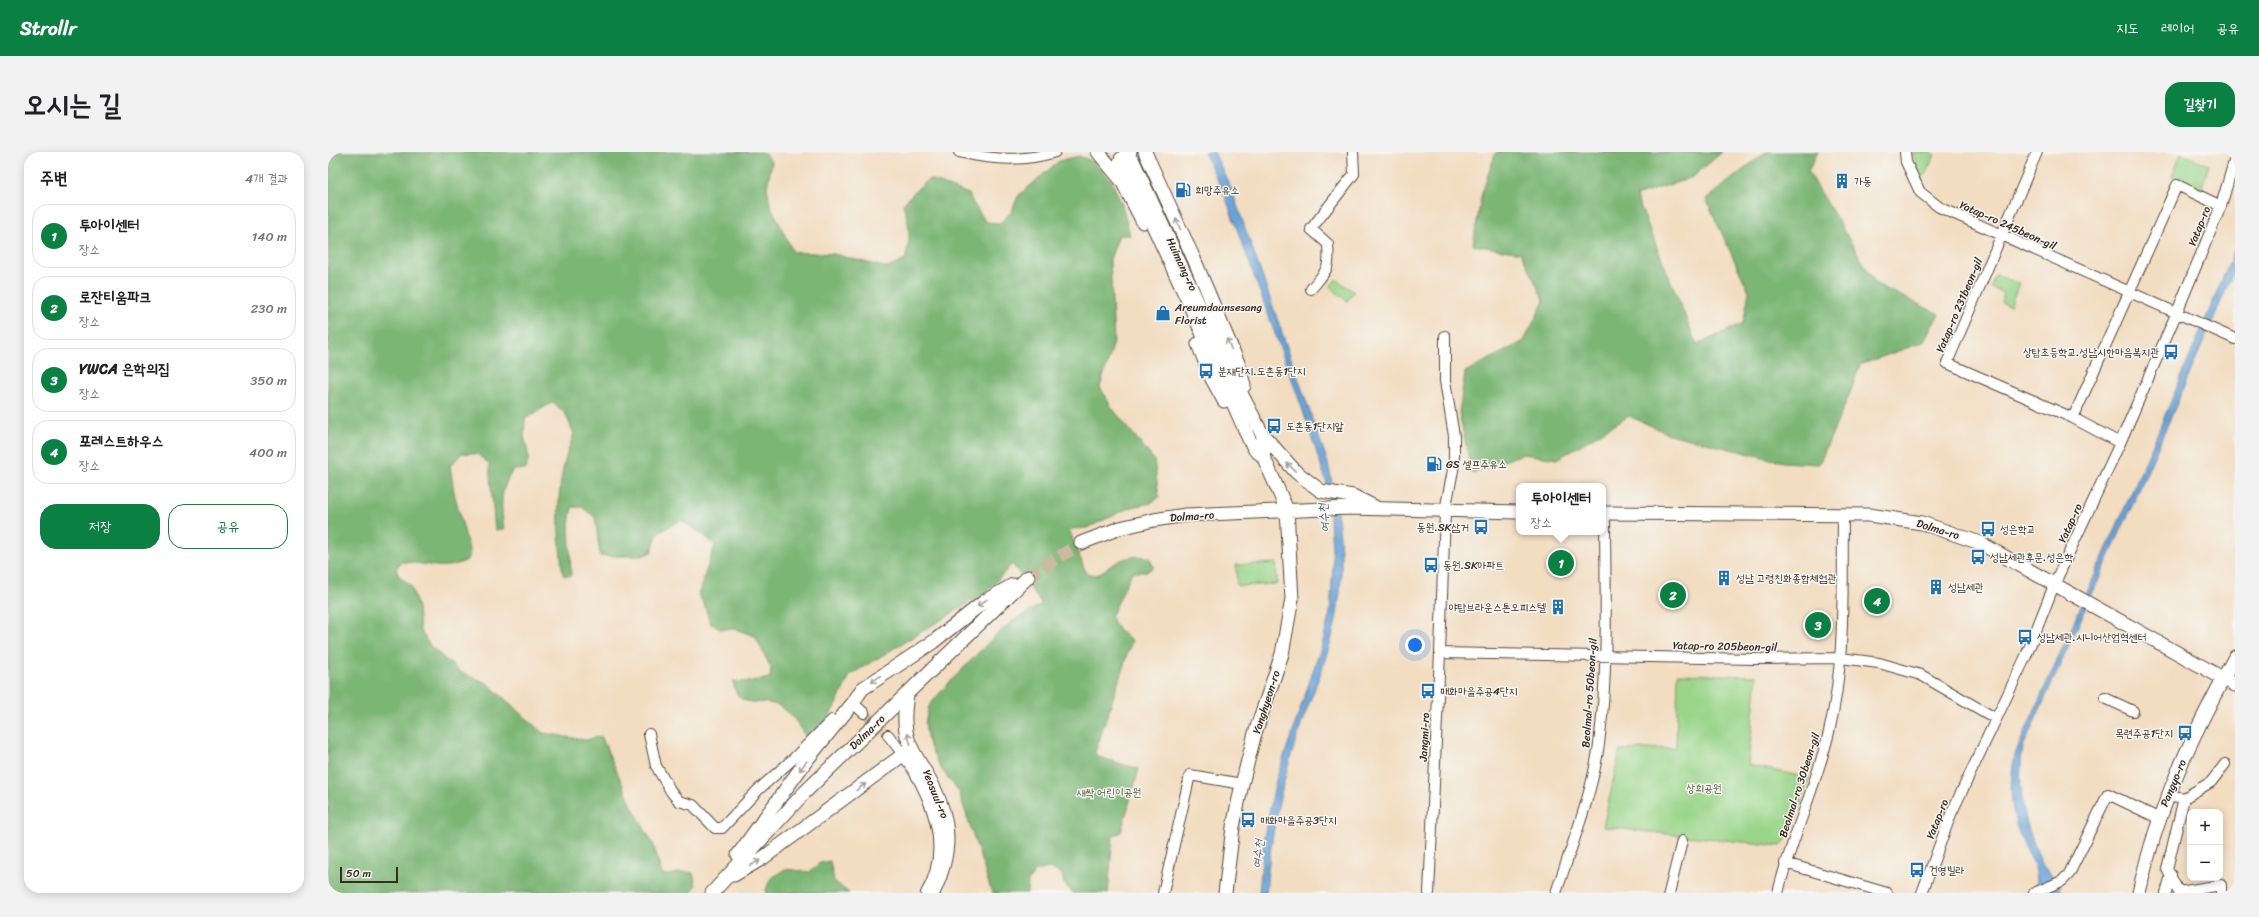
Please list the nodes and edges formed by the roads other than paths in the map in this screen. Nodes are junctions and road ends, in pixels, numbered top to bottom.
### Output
1 (959, 152) edge
2 (1055, 152) edge
3 (1098, 152) edge
4 (1110, 152) edge
5 (1353, 152) edge
6 (1905, 152) edge
7 (2037, 152) edge
8 (1134, 158) edge
9 (2235, 158) edge
10 (2221, 206) junction
11 (1137, 212) junction
12 (2001, 236) junction
13 (1310, 289) dead end
14 (2129, 291) junction
15 (2177, 312) junction
16 (1445, 336) dead end
17 (2235, 339) edge
18 (2073, 418) junction
19 (1262, 434) junction
20 (1249, 439) junction
21 (2120, 443) junction
22 (1263, 456) junction
23 (1379, 509) junction
24 (1287, 510) junction
25 (1444, 511) junction
26 (1516, 512) edge
27 (1606, 513) edge
28 (1843, 515) junction
29 (1604, 535) edge
30 (1081, 543) tunnel mouth
31 (2054, 585) junction
32 (1440, 653) junction
33 (1605, 656) junction
34 (2235, 657) edge
35 (1841, 658) junction
36 (2223, 679) junction
37 (2235, 686) edge
38 (907, 694) junction
39 (2105, 698) dead end
40 (853, 702) junction
41 (2133, 711) dead end
42 (864, 713) tunnel mouth
43 (1995, 718) junction
44 (649, 734) dead end
45 (888, 735) tunnel mouth
46 (904, 754) junction
47 (2224, 764) dead end
48 (1242, 784) junction
49 (2167, 795) junction
50 (2184, 798) junction
51 (2158, 818) junction
52 (1682, 841) dead end
53 (1785, 863) junction
54 (2171, 876) junction
55 (722, 882) junction
56 (2179, 892) edge
57 (712, 893) edge
58 (926, 893) edge
59 (933, 893) edge
60 (1163, 893) edge
61 (1225, 893) edge
62 (1429, 893) edge
63 (1556, 893) edge
64 (1669, 893) edge
65 (1778, 893) edge
66 (1887, 893) edge
67 (1922, 893) edge
68 (2034, 893) edge
69 (2138, 893) edge
70 (2166, 893) edge
71 (2221, 893) edge

1 - 2 street
3 - 11 main road
4 - 8 main road
5 - 13 street
6 - 12 street, Yatap-ro 245beon-gil
7 - 12 street, Yatap-ro 231beon-gil
8 - 11 main road
19 -> 8 main road, Huimang-ro
8 - 20 main road, Huimang-ro
9 - 10 street, Yatap-ro
10 - 14 street, Yatap-ro
10 - 15 street, Yatap-ro
11 - 20 main road
12 - 14 street, Yatap-ro 245beon-gil
12 - 18 street, Yatap-ro 231beon-gil
14 - 15 street, Yatap-ro 245beon-gil
14 - 18 street
15 - 17 street, Yatap-ro 245beon-gil
15 - 21 street, Yatap-ro
16 - 25 street, Jangmi-ro
18 - 21 street, Yatap-ro 231beon-gil
19 - 22 main road, Huimang-ro
23 -> 19 main road
20 - 22 main road, Huimang-ro
21 - 31 street, Yatap-ro
22 - 24 main road, Huimang-ro
23 - 24 main road, Dolma-ro
23 - 25 main road
24 - 30 main road, Dolma-ro
24 - 48 main road, Yanghyeon-ro
25 - 26 main road
25 - 32 street, Jangmi-ro
27 - 28 main road, Dolma-ro
28 - 31 main road, Dolma-ro
28 - 35 street, Beolmal-ro 30beon-gil
29 - 33 street, Beolmal-ro 50beon-gil
31 - 36 main road, Dolma-ro
31 - 43 street, Yatap-ro
32 - 33 street, Yatap-ro 205beon-gil
32 - 62 street, Jangmi-ro
33 - 35 street, Yatap-ro 205beon-gil
33 - 63 street, Beolmal-ro 50beon-gil
34 - 36 main road, Pangyo-ro
35 - 43 street, Yatap-ro 205beon-gil
35 - 53 street, Beolmal-ro 30beon-gil
36 - 37 main road, Dolma-ro
36 - 49 main road, Pangyo-ro
38 -> 40 main road, Dolma-ro
38 - 55 main road, Dolma-ro
59 -> 38 main road
39 - 41 street
40 - 42 street
40 - 44 street
40 -> 55 main road
43 - 67 street, Yatap-ro
45 - 46 street, Yeosuul-ro
55 -> 46 main road
46 - 58 street, Yeosuul-ro
47 - 50 street
48 - 60 street
48 - 61 main road, Yanghyeon-ro
49 - 50 street
49 - 51 main road, Pangyo-ro
50 - 54 street
51 - 68 street
51 - 69 main road, Pangyo-ro
52 - 64 street
53 - 65 street, Beolmal-ro 30beon-gil
53 - 66 street
54 - 56 street
54 - 70 street
55 - 57 main road, Dolma-ro
56 - 71 street

